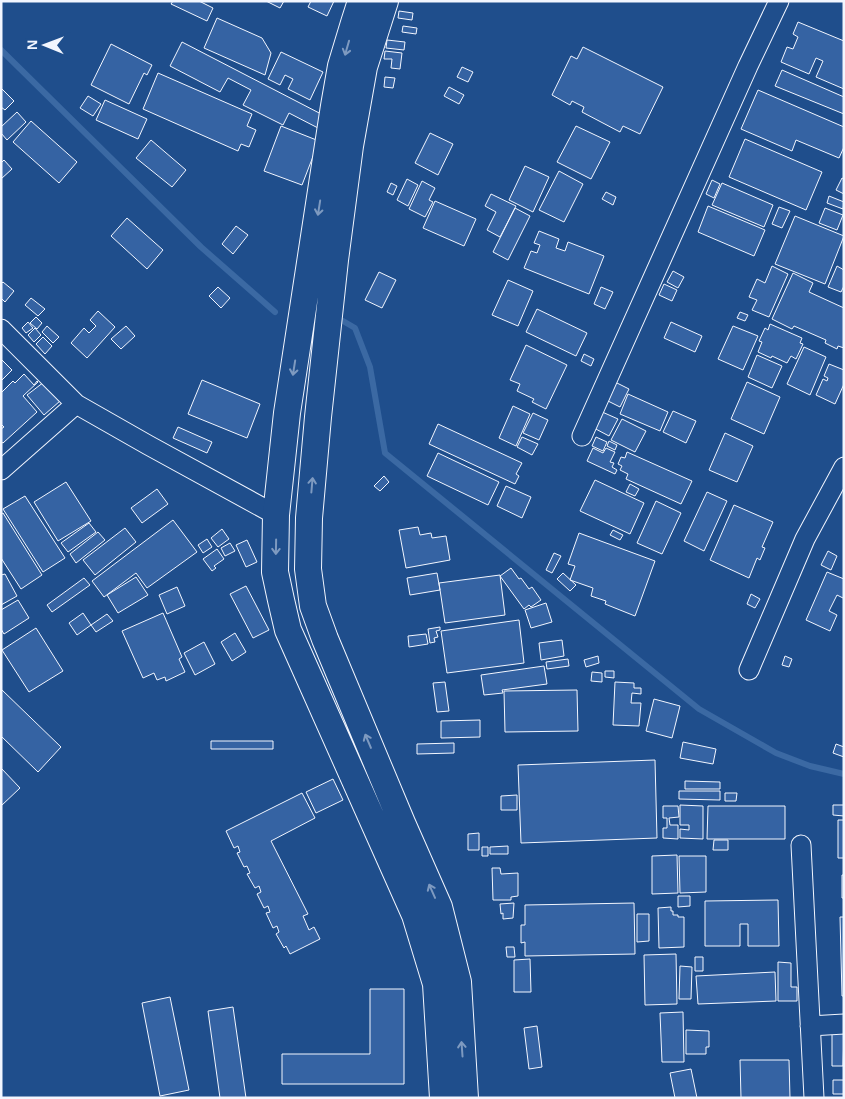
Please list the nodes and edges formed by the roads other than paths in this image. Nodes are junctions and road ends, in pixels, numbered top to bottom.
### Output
1 (361, 1) edge
2 (385, 1) edge
3 (780, 1) edge
4 (1, 329) edge
5 (76, 404) junction
6 (582, 436) dead end
7 (844, 467) edge
8 (1, 470) edge
9 (276, 515) junction
10 (749, 670) dead end
11 (801, 845) dead end
12 (844, 1024) edge
13 (810, 1026) junction
14 (443, 1098) edge
15 (466, 1098) edge
16 (814, 1098) edge

1 -> 9 main road
15 -> 2 main road
3 - 6 street
4 - 5 street
5 - 8 street
5 - 9 street
7 - 10 street
9 -> 14 main road
11 - 13 street
12 - 13 street
13 - 16 street

